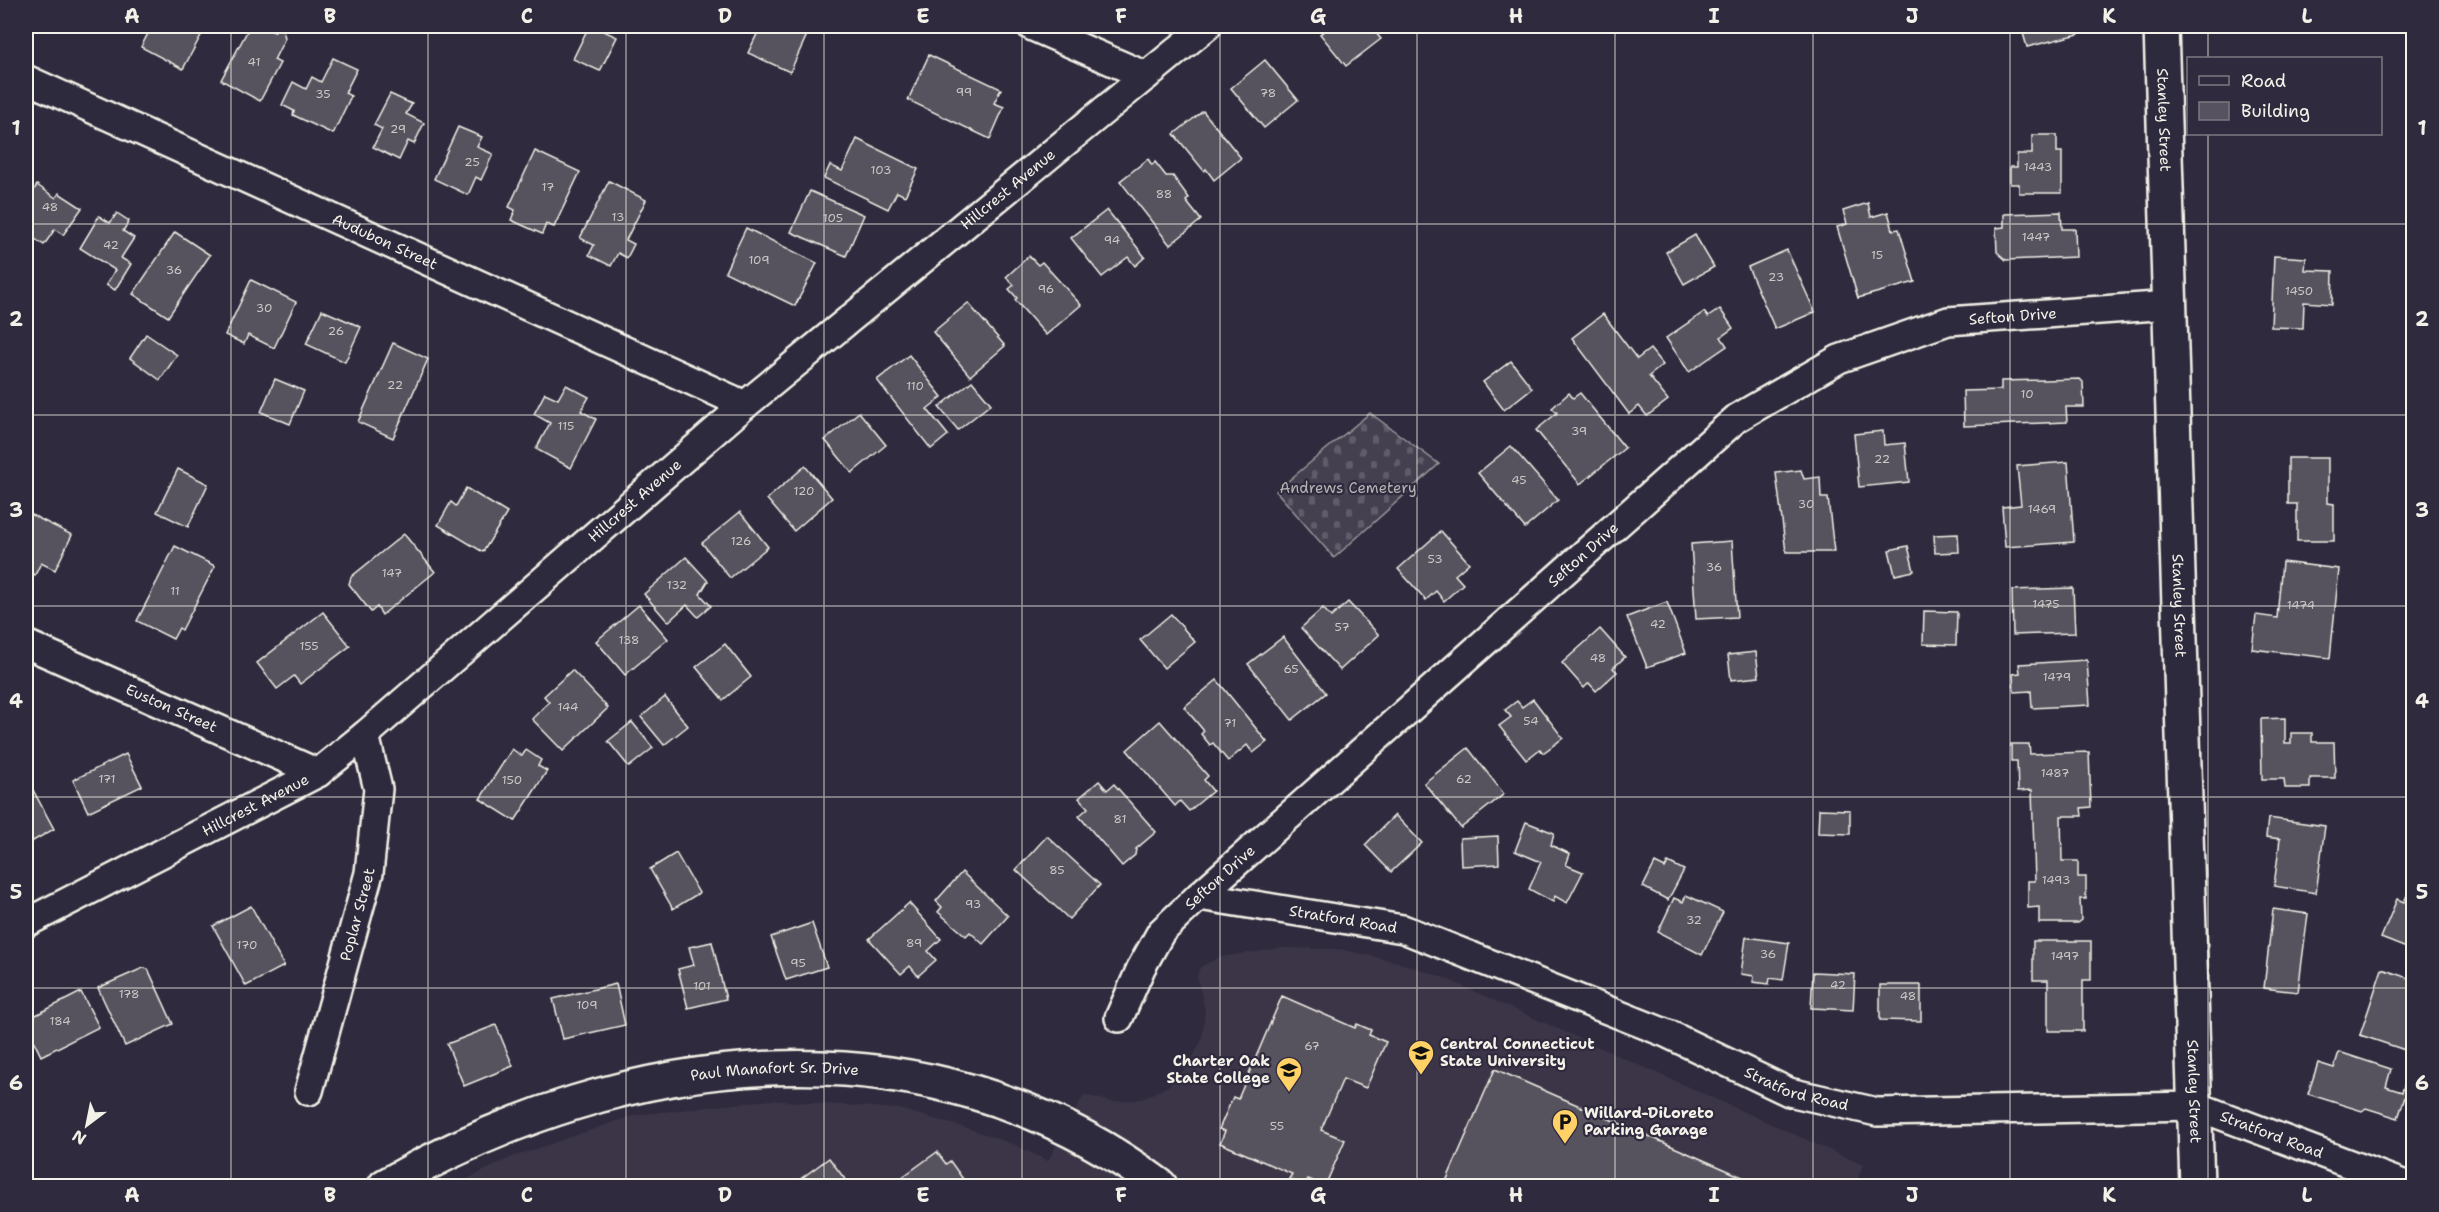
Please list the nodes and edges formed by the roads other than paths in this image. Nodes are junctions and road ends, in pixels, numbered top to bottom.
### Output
1 (1031, 26) edge
2 (1207, 26) edge
3 (2161, 26) edge
4 (1146, 76) junction
5 (26, 79) edge
6 (2170, 305) junction
7 (745, 405) junction
8 (26, 644) edge
9 (365, 735) junction
10 (318, 773) junction
11 (1199, 896) junction
12 (26, 923) edge
13 (1119, 1018) dead end
14 (309, 1091) dead end
15 (2196, 1106) junction
16 (384, 1186) edge
17 (1160, 1186) edge
18 (2197, 1186) edge
19 (2408, 1186) edge

1 - 4 street
2 - 4 street, Hillcrest Avenue
3 - 6 main road, Stanley Street
4 - 7 street, Hillcrest Avenue
5 - 7 street, Audubon Street
6 - 11 street, Sefton Drive
6 - 15 main road, Stanley Street
7 - 9 street, Hillcrest Avenue
8 - 10 street, Euston Street
9 - 10 street, Hillcrest Avenue
9 - 14 street, Poplar Street
10 - 12 street, Hillcrest Avenue
11 - 13 street, Sefton Drive
11 - 15 street, Stratford Road
15 - 18 main road, Stanley Street
15 - 19 street, Stratford Road
16 - 17 main road, Paul Manafort Sr. Drive

